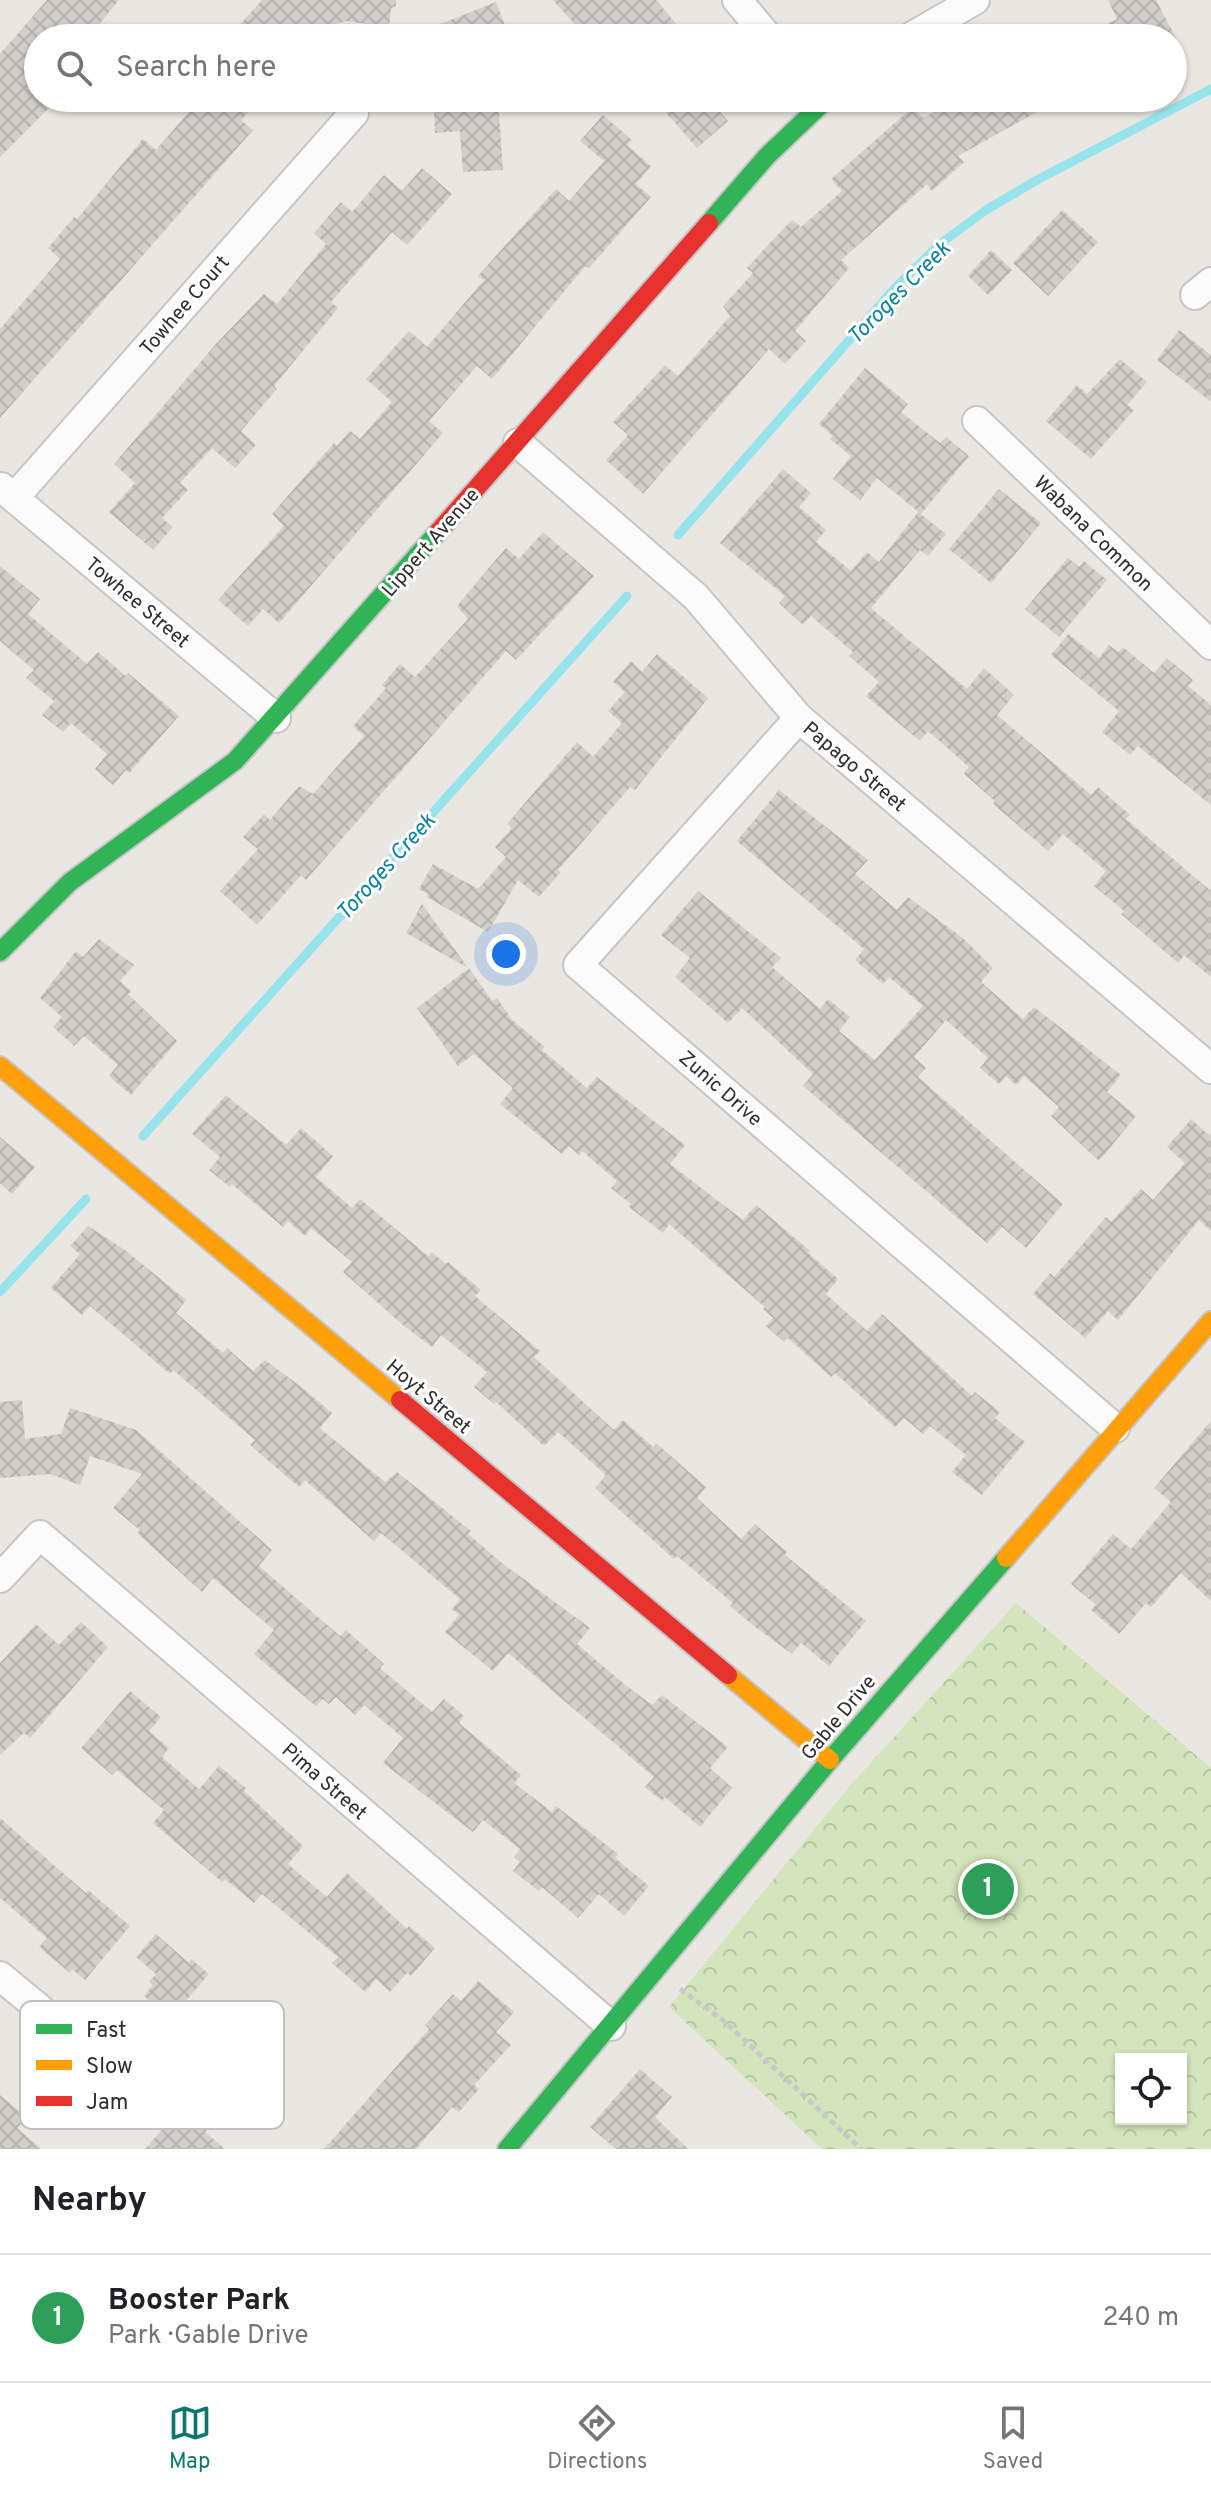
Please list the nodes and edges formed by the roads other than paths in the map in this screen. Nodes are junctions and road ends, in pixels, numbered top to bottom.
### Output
1 (737, 0) edge
2 (975, 0) edge
3 (757, 24) edge
4 (933, 24) edge
5 (811, 112) edge
6 (354, 113) dead end
7 (977, 421) dead end
8 (518, 443) junction
9 (7, 492) edge
10 (1211, 645) edge
11 (276, 718) junction
12 (799, 718) junction
13 (0, 952) edge
14 (0, 1066) edge
15 (1211, 1069) edge
16 (1211, 1321) edge
17 (1115, 1428) junction
18 (0, 1578) edge
19 (830, 1760) junction
20 (0, 1976) edge
21 (30, 2001) edge
22 (611, 2026) junction
23 (517, 2145) edge

1 - 3 street
2 - 4 street
5 - 8 street, Lippert Avenue
6 - 9 street, Towhee Court
7 - 10 street, Wabana Common
8 - 11 street, Lippert Avenue
8 - 12 street, Papago Street
9 - 11 street, Towhee Street
11 - 13 street, Lippert Avenue
12 - 15 street, Papago Street
12 - 17 street, Zunic Drive
14 - 19 street, Hoyt Street
16 - 17 street, Gable Drive
17 - 19 street, Gable Drive
18 - 22 street, Pima Street
19 - 22 street, Gable Drive
20 - 21 street
22 - 23 street, Gable Drive

